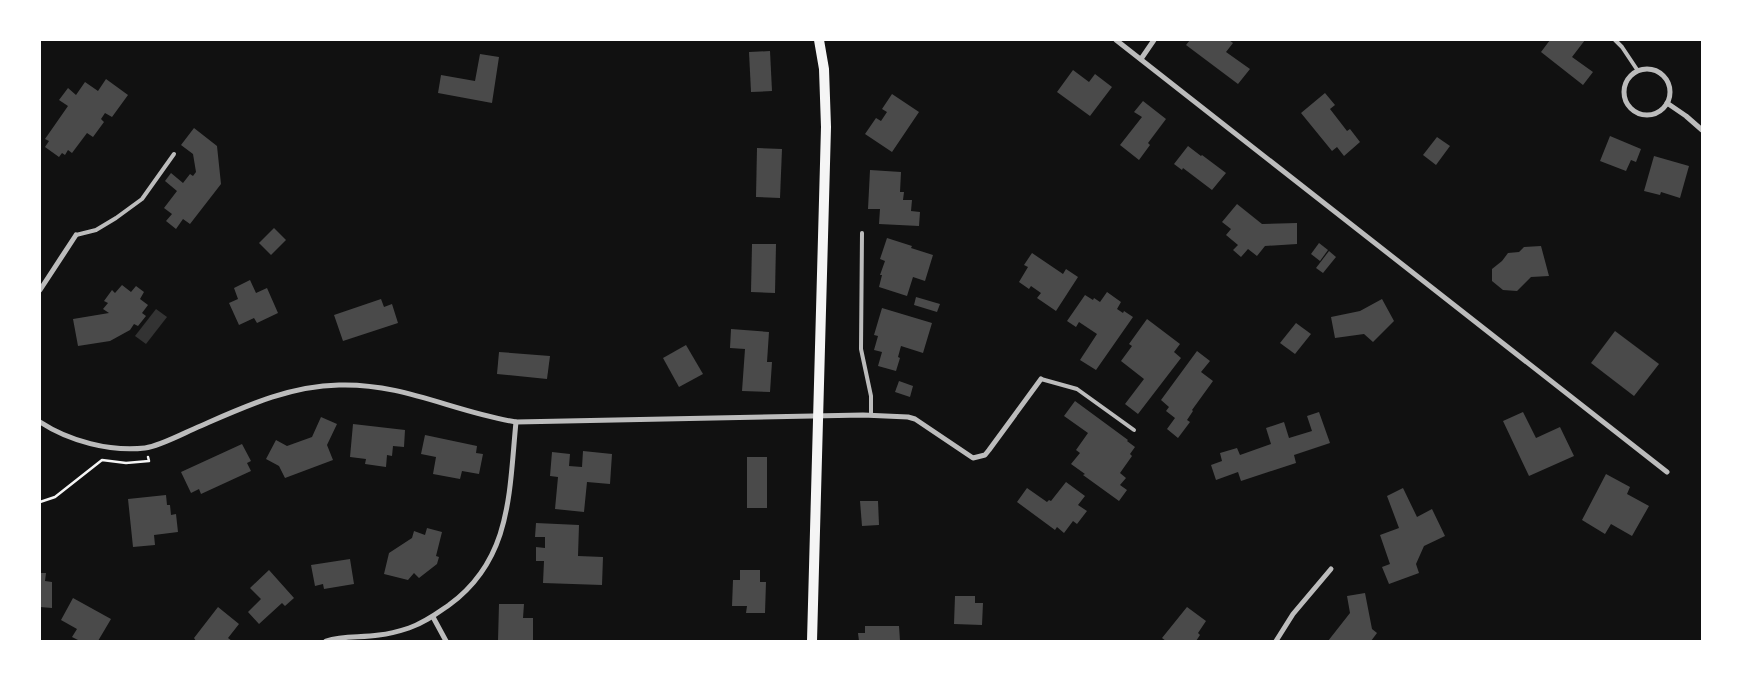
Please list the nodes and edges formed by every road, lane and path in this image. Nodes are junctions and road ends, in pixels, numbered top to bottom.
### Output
1 (819, 40) edge
2 (1116, 40) edge
3 (1154, 40) edge
4 (1615, 40) edge
5 (1141, 59) junction
6 (1638, 71) junction
7 (1667, 103) junction
8 (1702, 130) edge
9 (174, 154) dead end
10 (862, 233) dead end
11 (76, 235) joint
12 (40, 290) edge
13 (1041, 379) joint
14 (871, 415) junction
15 (818, 416) junction
16 (40, 422) edge
17 (516, 422) junction
18 (1134, 430) dead end
19 (147, 448) junction
20 (1667, 472) dead end
21 (40, 502) edge
22 (1331, 569) dead end
23 (433, 617) junction
24 (326, 641) edge
25 (446, 641) edge
26 (812, 641) edge
27 (1276, 641) edge

1 - 15 main road
2 - 5 street
3 - 5 street
4 - 6 lane
5 - 20 street
6 - 7 street
6 - 7 street
7 - 8 street
9 - 11 lane
10 - 14 lane
11 - 12 street
13 - 14 street
13 - 18 lane
14 - 15 street
15 - 17 street
15 - 26 main road
16 - 19 street
17 - 19 street
17 - 23 street
19 - 21 path
22 - 27 street
23 - 24 street
23 - 25 street

